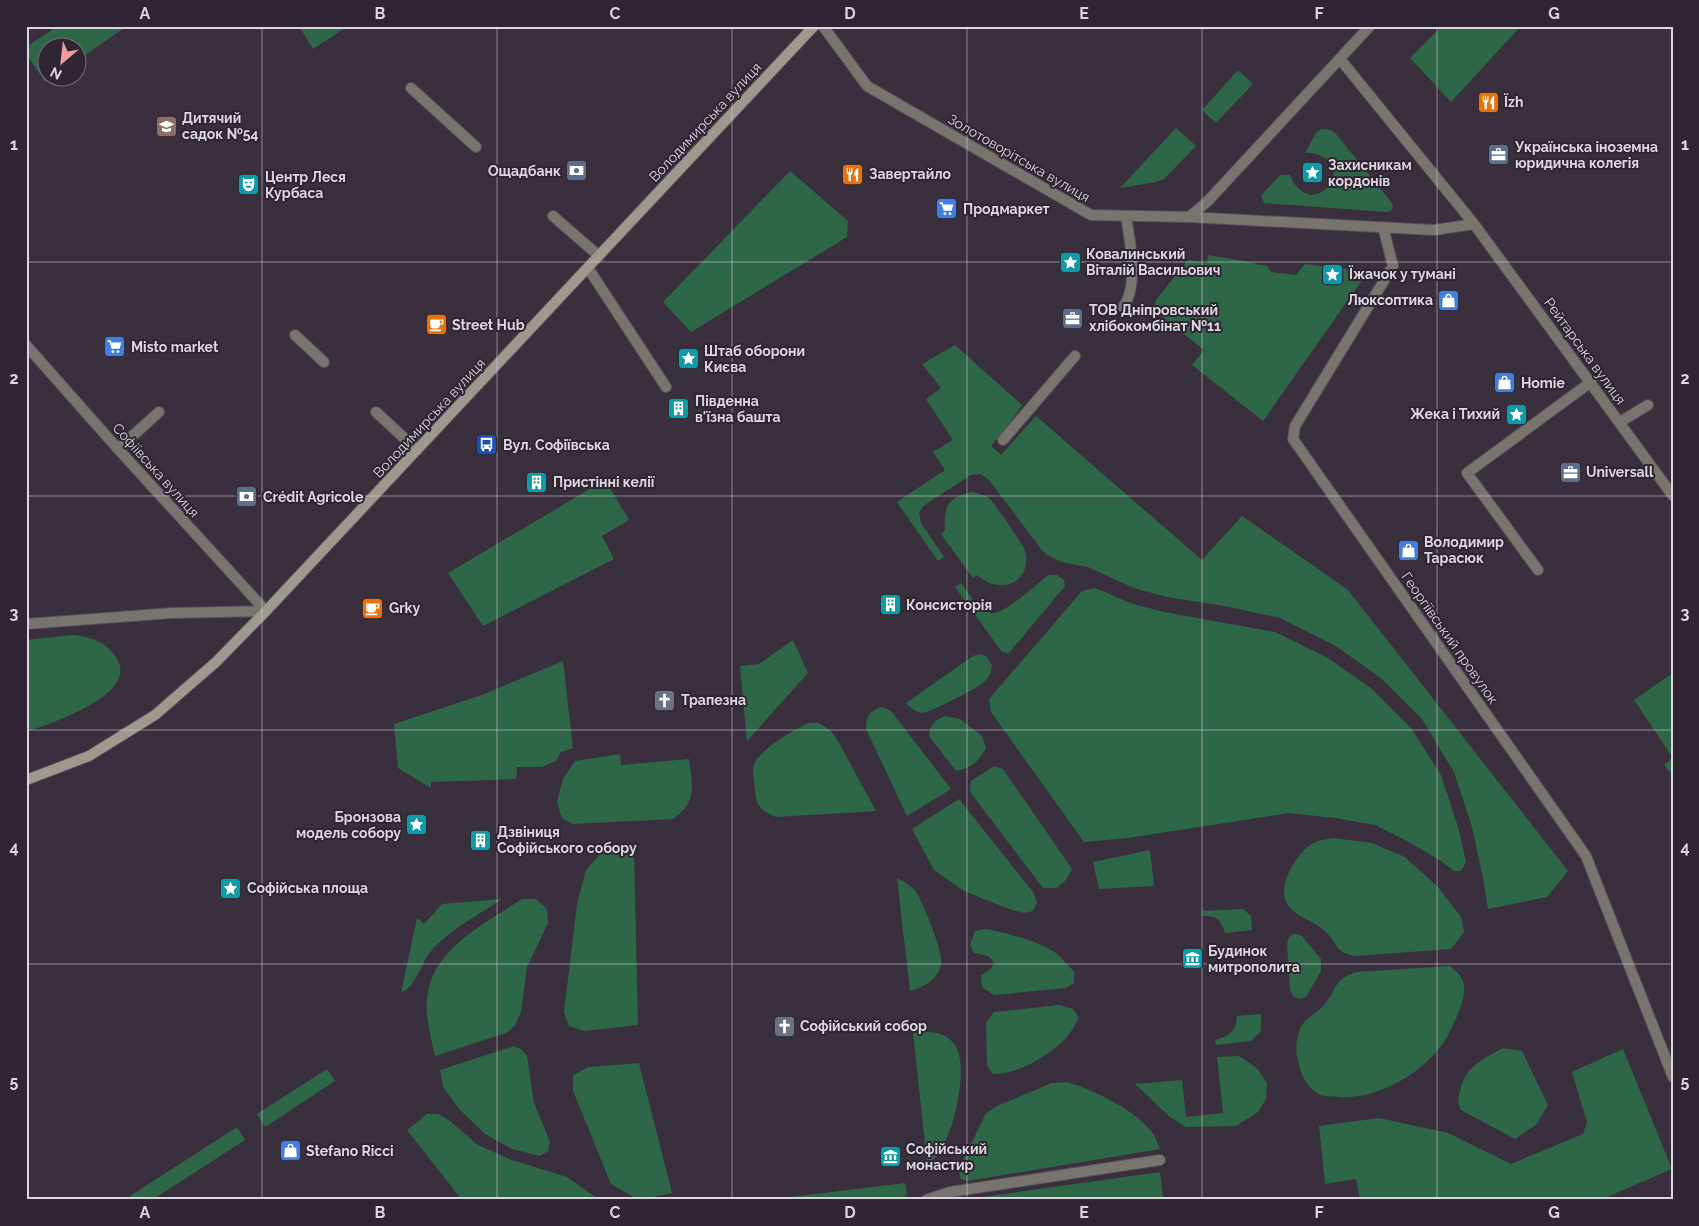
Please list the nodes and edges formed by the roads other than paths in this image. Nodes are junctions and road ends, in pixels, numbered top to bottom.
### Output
1 (814, 26) edge
2 (823, 26) edge
3 (1370, 26) edge
4 (1340, 59) junction
5 (412, 88) dead end
6 (476, 147) dead end
7 (553, 216) dead end
8 (1126, 216) junction
9 (1189, 217) junction
10 (1474, 224) junction
11 (1384, 227) junction
12 (599, 256) junction
13 (588, 268) junction
14 (1123, 306) dead end
15 (294, 335) dead end
16 (26, 345) edge
17 (1075, 356) dead end
18 (324, 362) dead end
19 (1591, 382) junction
20 (666, 387) dead end
21 (1648, 406) dead end
22 (159, 412) dead end
23 (376, 412) dead end
24 (1620, 422) junction
25 (1003, 440) dead end
26 (118, 450) junction
27 (417, 450) junction
28 (1673, 496) edge
29 (1538, 570) dead end
30 (266, 611) junction
31 (26, 624) edge
32 (26, 780) edge
33 (1673, 1077) edge
34 (1160, 1160) dead end
35 (926, 1200) edge

1 - 12 main road, Володимирська вулиця
2 - 8 street, Золотоворітська вулиця
3 - 4 street
4 - 9 street
4 - 10 street, Рейтарська вулиця
5 - 6 street
7 - 12 street
8 - 9 street, Золотоворітська вулиця
8 - 14 street
9 - 11 street
10 - 11 street
10 - 19 street, Рейтарська вулиця
11 - 33 street, Георгіївський провулок
12 - 13 main road, Володимирська вулиця
13 - 20 street
13 - 27 main road, Володимирська вулиця
15 - 18 street
16 - 26 street, Софіївська вулиця
17 - 25 street
19 - 24 street, Рейтарська вулиця
19 - 29 street
21 - 24 street
22 - 26 street
23 - 27 street
24 - 28 street, Рейтарська вулиця
26 - 30 street, Софіївська вулиця
27 - 30 main road, Володимирська вулиця
30 - 31 street
30 - 32 main road, Володимирська вулиця
34 - 35 street

